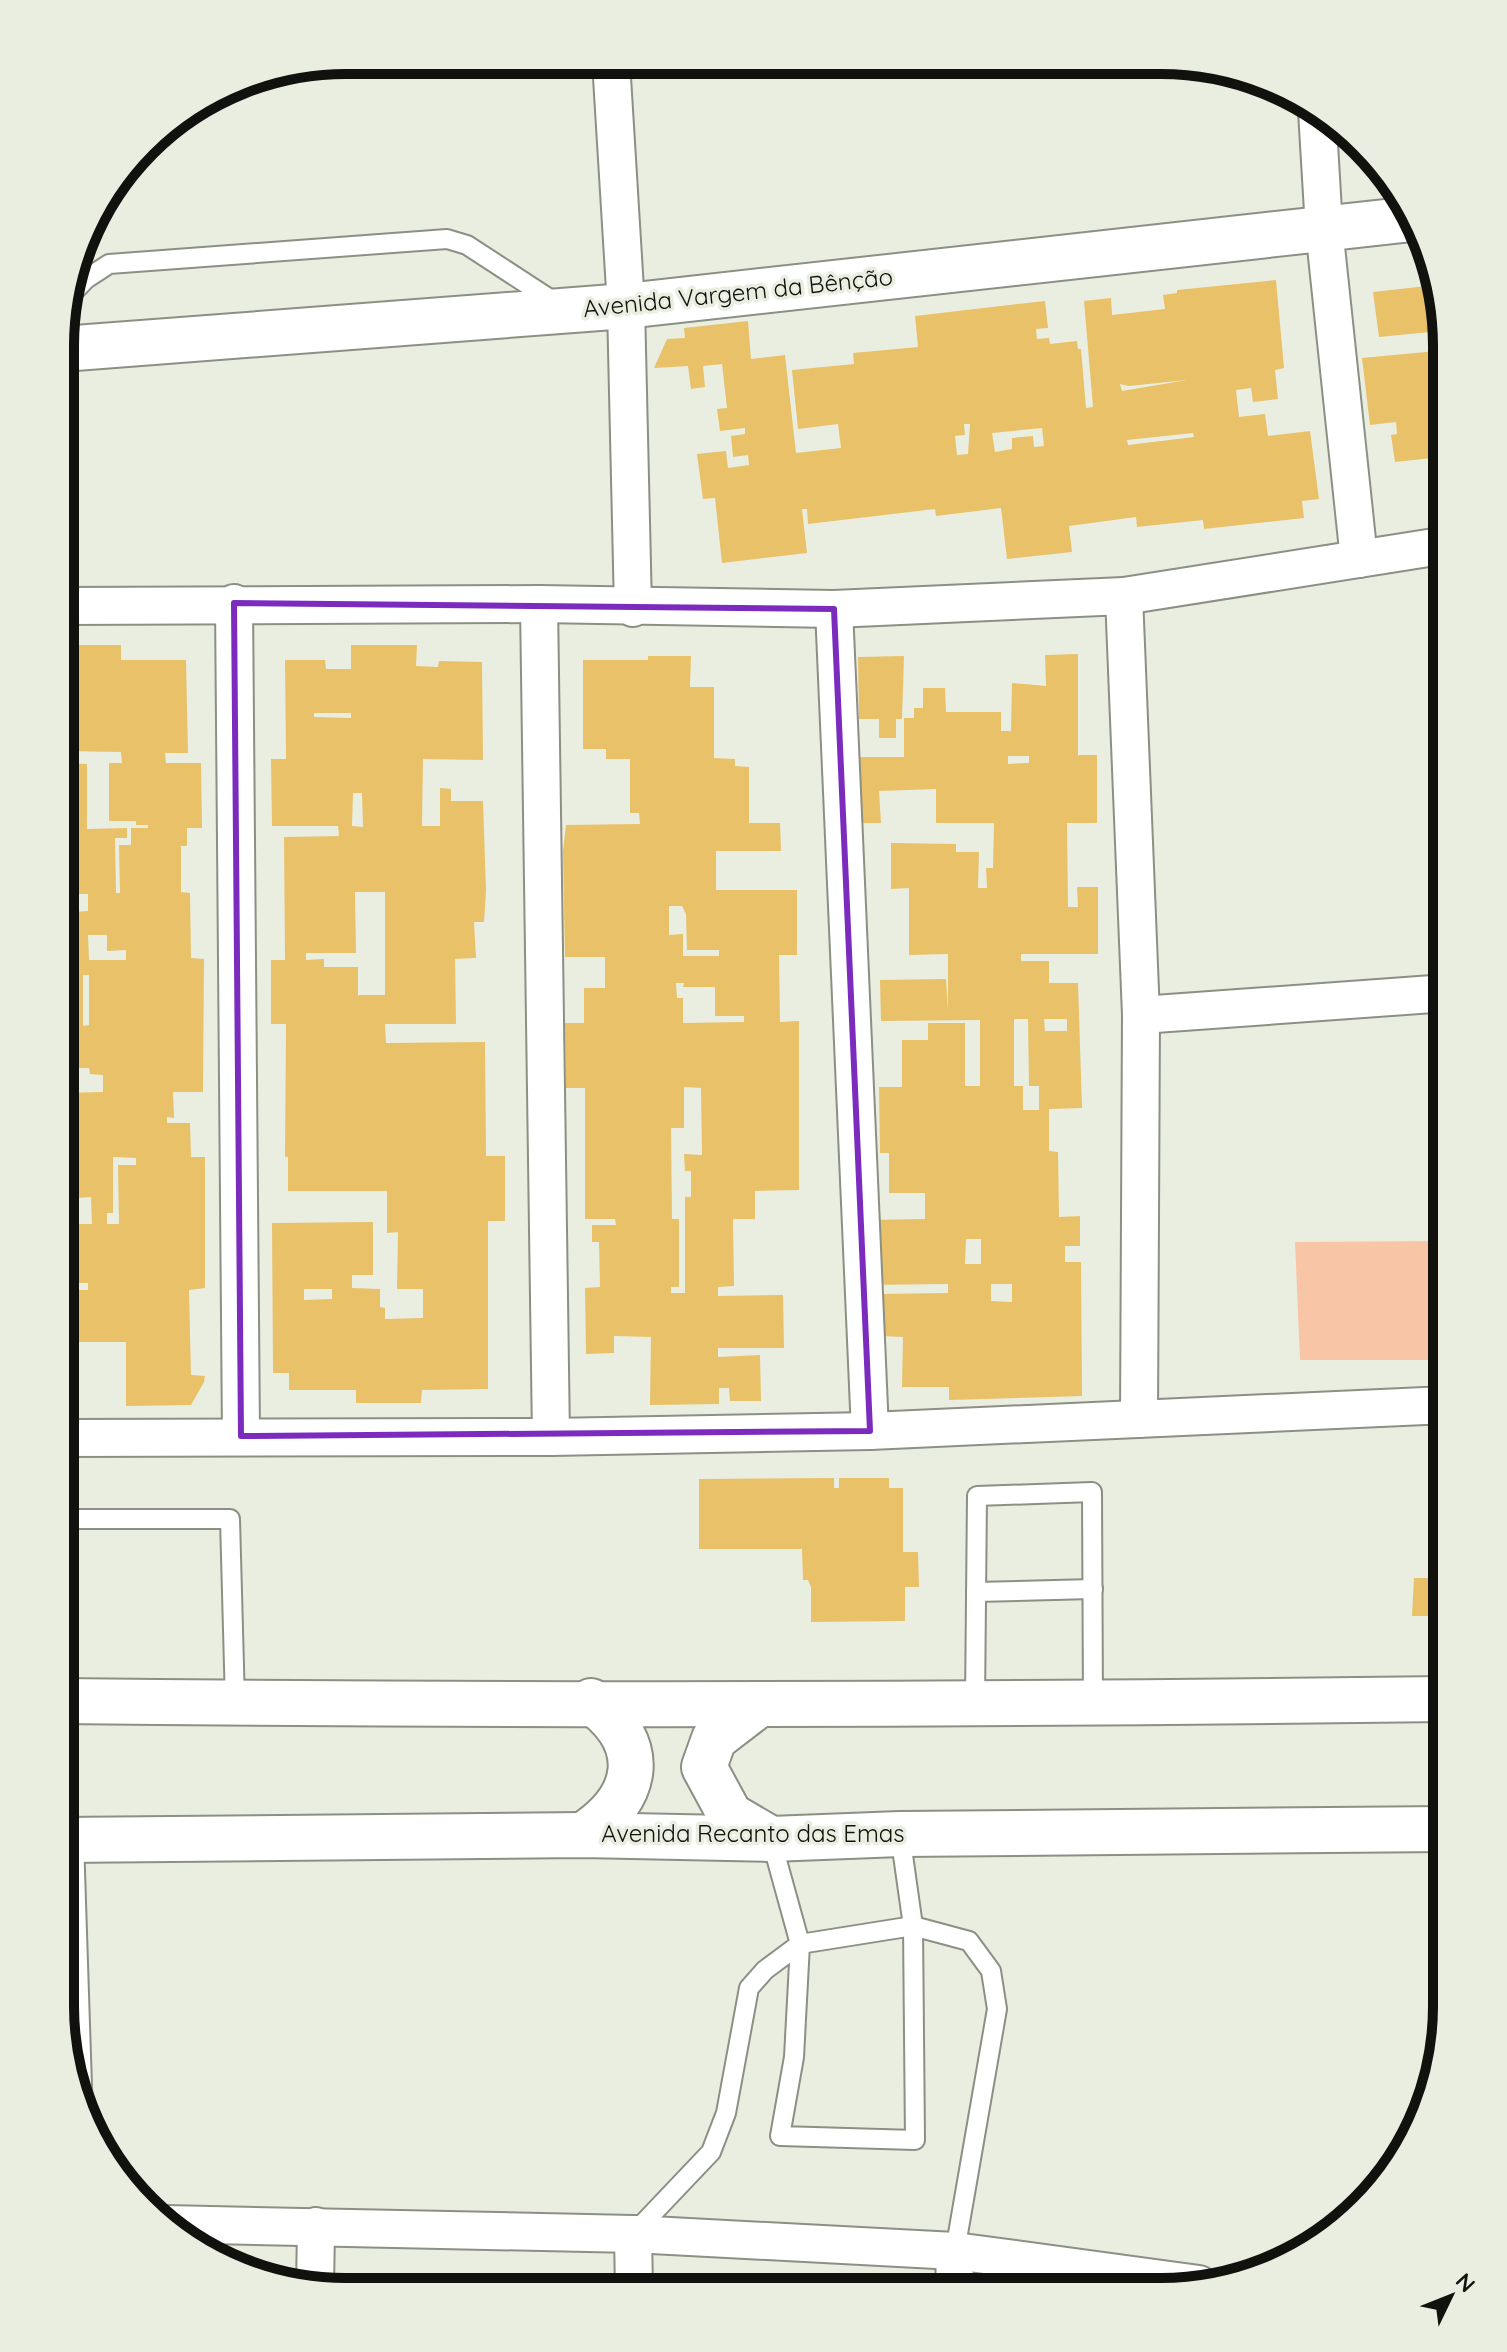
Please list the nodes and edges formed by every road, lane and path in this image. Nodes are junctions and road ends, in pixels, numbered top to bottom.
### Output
1 (612, 75) edge
2 (1318, 124) edge
3 (1402, 220) edge
4 (1324, 228) junction
5 (81, 284) edge
6 (626, 306) junction
7 (569, 311) junction
8 (74, 348) edge
9 (1433, 547) edge
10 (1359, 559) junction
11 (1124, 596) junction
12 (234, 603) junction
13 (539, 604) junction
14 (74, 606) edge
15 (633, 608) junction
16 (834, 609) junction
17 (1433, 994) edge
18 (1141, 1015) junction
19 (1432, 1406) edge
20 (1139, 1419) junction
21 (870, 1431) junction
22 (241, 1436) junction
23 (551, 1437) junction
24 (74, 1438) edge
25 (74, 1519) edge
26 (1093, 1589) junction
27 (976, 1592) junction
28 (1432, 1699) edge
29 (74, 1701) edge
30 (591, 1701) junction
31 (235, 1703) junction
32 (1093, 1703) junction
33 (975, 1705) junction
34 (757, 1706) junction
35 (1432, 1829) edge
36 (900, 1834) junction
37 (583, 1835) junction
38 (771, 1839) junction
39 (74, 1840) edge
40 (913, 1926) junction
41 (800, 1944) junction
42 (74, 1961) edge
43 (80, 2062) edge
44 (183, 2224) edge
45 (316, 2226) junction
46 (633, 2234) junction
47 (955, 2251) junction
48 (315, 2276) edge
49 (634, 2278) edge
50 (954, 2278) edge
51 (1155, 2278) edge

1 - 6 street
2 - 4 street
3 - 4 main road, Avenida Vargem da Bênção
4 - 6 main road, Avenida Vargem da Bênção
4 - 10 street
5 - 7 lane
6 - 7 main road, Avenida Vargem da Bênção
6 - 15 street
7 - 8 main road, Avenida Vargem da Bênção
9 - 10 street
10 - 11 street
11 - 16 street
11 - 18 street
12 - 13 street
12 - 14 street
12 - 22 street
13 - 15 street
13 - 23 street
15 - 16 street
16 - 21 street
17 - 18 street
18 - 20 street
19 - 20 street
20 - 21 street
21 - 23 street
22 - 23 street
22 - 24 street
25 - 31 lane
26 - 27 lane
26 - 27 lane
26 - 32 lane
27 - 33 lane
28 - 32 main road
29 - 31 main road
30 - 31 main road
30 - 34 main road
30 - 37 main road
32 - 33 main road
33 - 34 main road
34 - 38 main road
35 - 36 main road, Avenida Recanto das Emas
36 - 38 main road, Avenida Recanto das Emas
36 - 40 lane
37 - 38 main road, Avenida Recanto das Emas
37 - 39 main road, Avenida Recanto das Emas
38 - 41 lane
40 - 41 lane
40 - 41 lane
40 - 47 lane
41 - 46 lane
42 - 43 lane
44 - 45 street
45 - 46 street
45 - 48 street
46 - 47 street
46 - 49 street
47 - 50 street
47 - 51 street

